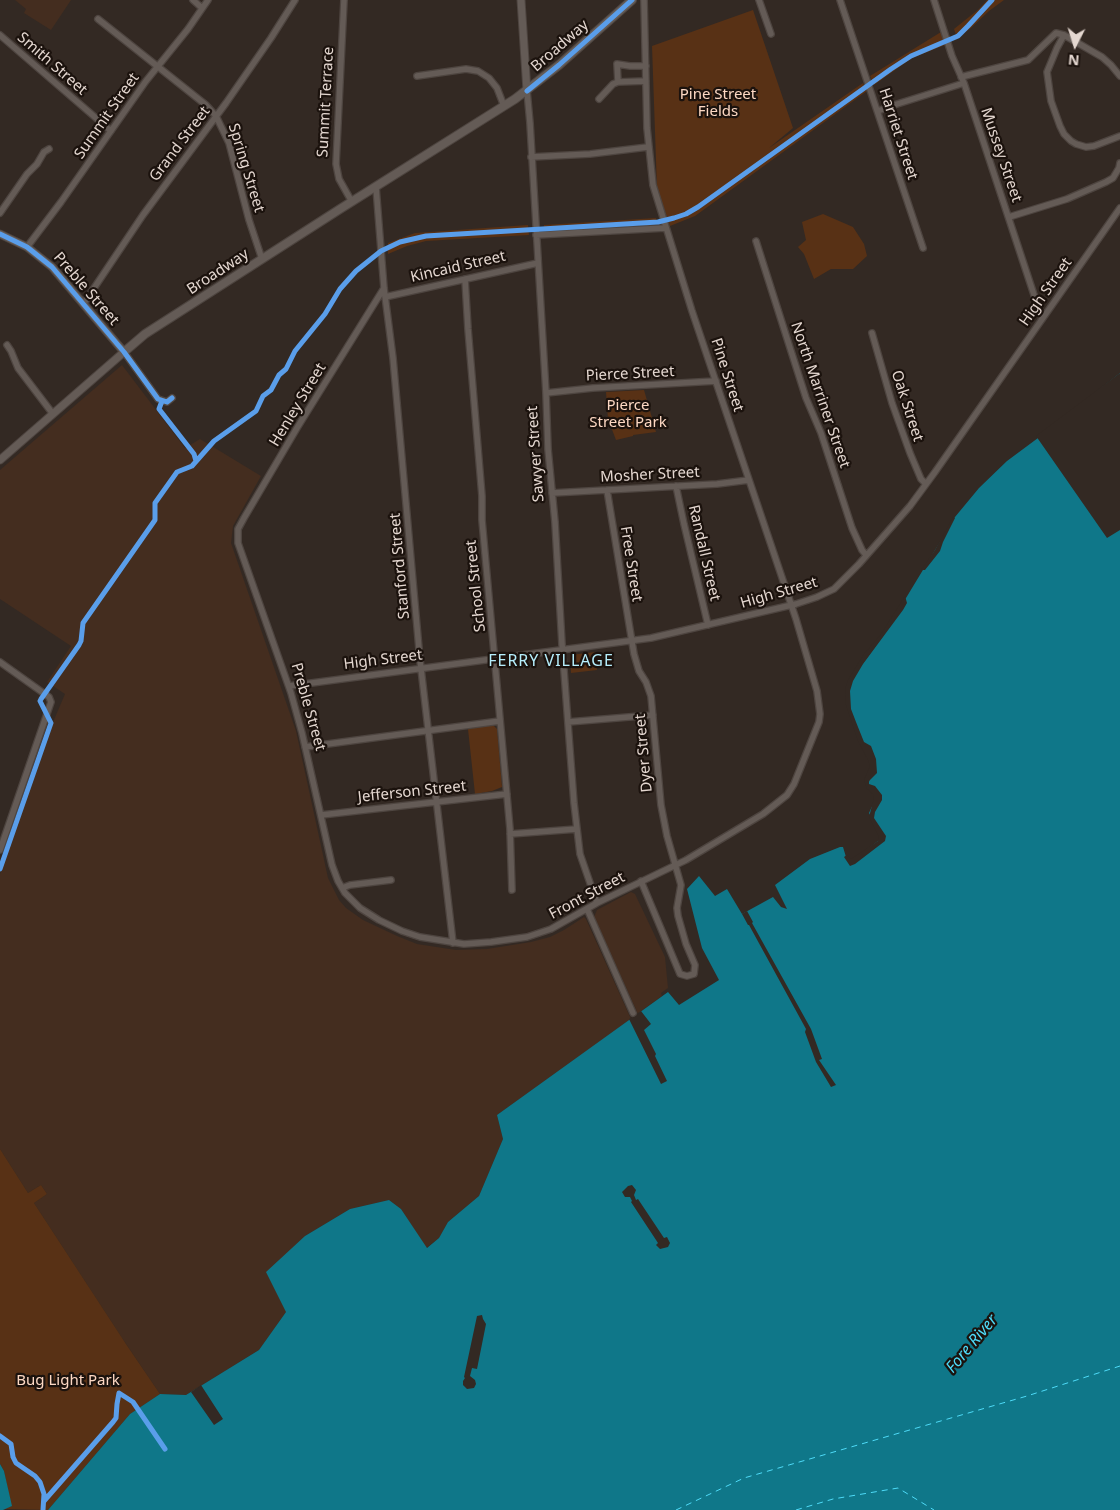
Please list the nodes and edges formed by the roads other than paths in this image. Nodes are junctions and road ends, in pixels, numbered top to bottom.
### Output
1 (193, 0) edge
2 (208, 0) edge
3 (295, 0) edge
4 (344, 0) edge
5 (521, 0) edge
6 (632, 0) edge
7 (644, 0) edge
8 (840, 0) edge
9 (934, 0) edge
10 (761, 1) edge
11 (202, 8) junction
12 (98, 19) dead end
13 (771, 34) dead end
14 (0, 35) edge
15 (1064, 35) junction
16 (157, 66) junction
17 (646, 66) junction
18 (417, 76) dead end
19 (1120, 76) edge
20 (646, 80) junction
21 (962, 80) junction
22 (618, 82) junction
23 (527, 91) junction
24 (599, 99) dead end
25 (504, 106) junction
26 (878, 111) junction
27 (216, 116) junction
28 (111, 131) junction
29 (1118, 137) edge
30 (1120, 145) edge
31 (648, 146) junction
32 (49, 149) dead end
33 (532, 157) junction
34 (1120, 163) edge
35 (376, 187) junction
36 (352, 202) junction
37 (1120, 208) edge
38 (0, 213) edge
39 (1009, 217) junction
40 (666, 228) junction
41 (0, 234) edge
42 (536, 236) junction
43 (756, 242) dead end
44 (27, 248) junction
45 (923, 248) dead end
46 (262, 259) junction
47 (538, 263) junction
48 (465, 279) junction
49 (384, 288) junction
50 (385, 297) junction
51 (84, 303) junction
52 (1042, 319) junction
53 (872, 333) dead end
54 (7, 345) dead end
55 (124, 352) junction
56 (716, 381) junction
57 (546, 393) junction
58 (172, 398) dead end
59 (53, 414) junction
60 (0, 460) edge
61 (749, 480) junction
62 (926, 484) junction
63 (676, 486) junction
64 (607, 490) junction
65 (552, 493) junction
66 (238, 536) joint
67 (866, 555) junction
68 (791, 605) junction
69 (708, 625) junction
70 (631, 641) junction
71 (562, 649) junction
72 (496, 658) junction
73 (0, 662) edge
74 (421, 668) junction
75 (289, 686) junction
76 (653, 715) junction
77 (500, 721) junction
78 (568, 722) junction
79 (428, 731) junction
80 (305, 746) junction
81 (808, 750) joint
82 (506, 794) junction
83 (436, 801) junction
84 (321, 815) junction
85 (577, 829) junction
86 (510, 834) junction
87 (0, 850) edge
88 (675, 865) junction
89 (391, 880) dead end
90 (641, 881) junction
91 (342, 888) junction
92 (512, 890) dead end
93 (597, 903) junction
94 (587, 909) junction
95 (452, 943) junction
96 (633, 1013) dead end

1 - 11 street
2 - 11 street, Summit Street
3 - 27 street, Grand Street
4 - 36 street, Summit Terrace
5 - 23 street, Sawyer Street
6 - 23 main road, Broadway
7 - 17 street, Pine Street
8 - 26 street, Harriet Street
9 - 21 street, Mussey Street
10 - 13 street
11 - 16 street, Summit Street
12 - 16 street, Spring Street
14 - 28 street, Smith Street
15 - 19 street
15 - 21 street
15 - 29 street
16 - 27 street, Spring Street
16 - 28 street, Summit Street
17 - 20 street, Pine Street
17 - 22 street
18 - 25 street
20 - 22 street
20 - 31 street, Pine Street
21 - 26 street
21 - 39 street, Mussey Street
22 - 24 street
23 - 25 main road, Broadway
23 - 33 street, Sawyer Street
25 - 35 main road, Broadway
26 - 45 street, Harriet Street
27 - 46 street, Spring Street
27 - 51 street, Grand Street
28 - 44 street, Summit Street
29 - 30 street
31 - 33 street
31 - 40 street, Pine Street
32 - 38 street
33 - 42 street, Sawyer Street
34 - 39 street
35 - 36 main road, Broadway
35 - 49 street, Stanford Street
36 - 46 main road, Broadway
37 - 52 street, High Street
39 - 52 street, Mussey Street
40 - 42 street
40 - 56 street, Pine Street
41 - 44 street, Preble Street
42 - 47 street, Sawyer Street
43 - 67 street, North Marriner Street
44 - 51 street, Preble Street
46 - 55 main road, Broadway
47 - 48 street, Kincaid Street
47 - 57 street, Sawyer Street
48 - 50 street, Kincaid Street
48 - 72 street, School Street
49 - 50 street, Stanford Street
49 - 66 street, Henley Street
50 - 74 street, Stanford Street
51 - 55 street, Preble Street
52 - 62 street, High Street
53 - 62 street, Oak Street
54 - 59 street
55 - 58 street
55 - 59 street, Broadway
56 - 57 street, Pierce Street
56 - 61 street, Pine Street
57 - 65 street, Sawyer Street
59 - 60 street, Broadway
61 - 63 street, Mosher Street
61 - 68 street, Pine Street
62 - 67 street, High Street
63 - 64 street, Mosher Street
63 - 69 street, Randall Street
64 - 65 street, Mosher Street
64 - 70 street, Free Street
65 - 71 street, Sawyer Street
66 - 75 street, Preble Street
67 - 68 street, High Street
68 - 69 street, High Street
68 - 81 street, Pine Street
69 - 70 street, High Street
70 - 71 street, High Street
70 - 76 street, Dyer Street
71 - 72 street, High Street
71 - 78 street, Sawyer Street
72 - 74 street, High Street
72 - 77 street, School Street
73 - 87 street
74 - 75 street, High Street
74 - 79 street, Stanford Street
75 - 80 street, Preble Street
76 - 78 street
76 - 88 street, Dyer Street
77 - 79 street
77 - 82 street, School Street
78 - 85 street, Sawyer Street
79 - 80 street
79 - 83 street, Stanford Street
80 - 84 street, Preble Street
81 - 88 street, Front Street
82 - 83 street, Jefferson Street
82 - 86 street, School Street
83 - 84 street, Jefferson Street
83 - 95 street, Stanford Street
84 - 91 street, Preble Street
85 - 86 street
85 - 93 street, Sawyer Street
86 - 92 street, School Street
88 - 90 street, Front Street
88 - 90 street, Dyer Street
89 - 91 street
90 - 93 street, Front Street
91 - 95 street, Front Street
93 - 94 street, Front Street
94 - 95 street, Front Street
94 - 96 street

